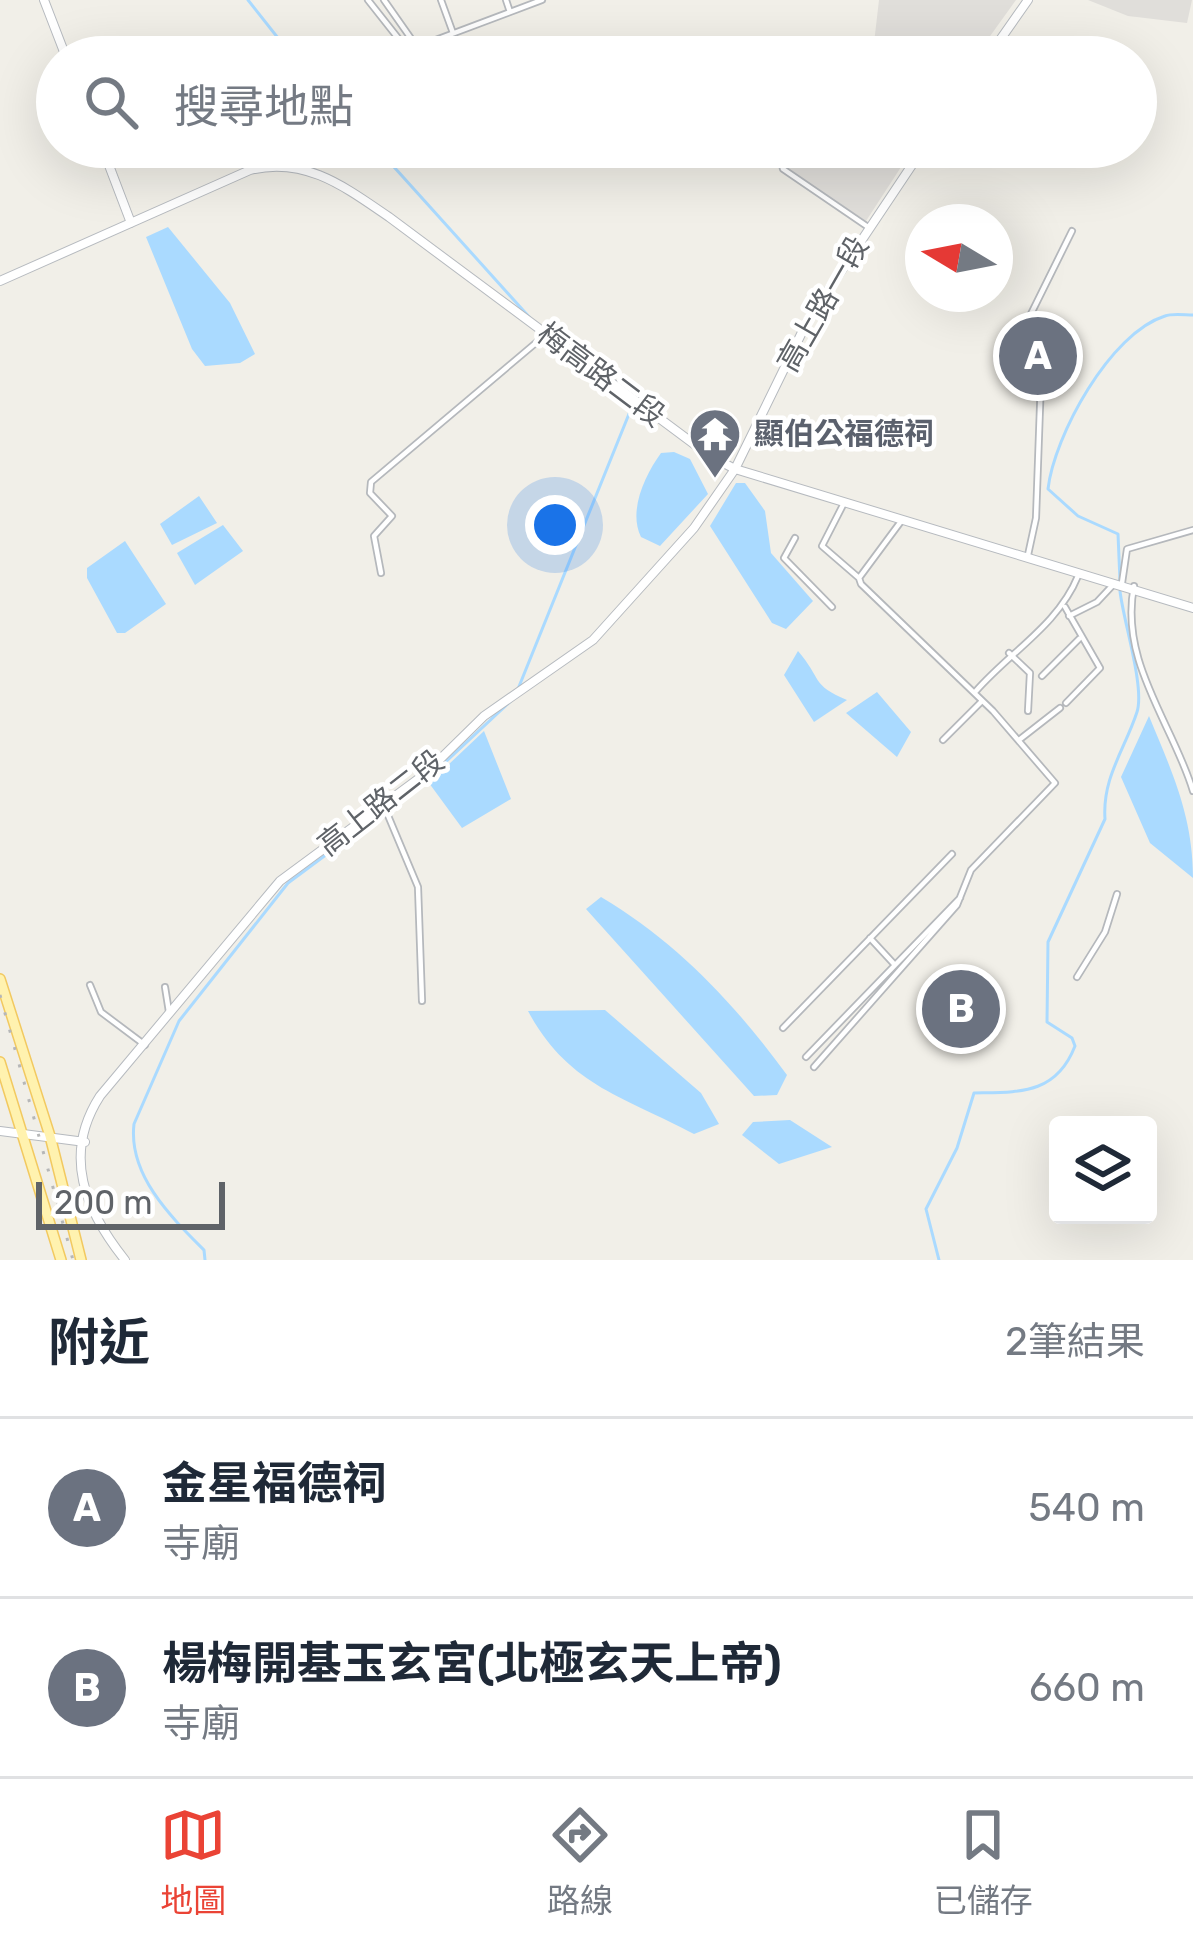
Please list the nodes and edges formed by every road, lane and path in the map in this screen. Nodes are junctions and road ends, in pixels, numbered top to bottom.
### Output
1 (44, 0) edge
2 (368, 0) edge
3 (384, 0) edge
4 (441, 0) edge
5 (506, 0) edge
6 (542, 0) edge
7 (1028, 0) edge
8 (510, 12) junction
9 (453, 33) junction
10 (59, 36) edge
11 (396, 36) edge
12 (410, 36) edge
13 (445, 36) edge
14 (1003, 36) edge
15 (110, 168) edge
16 (258, 168) edge
17 (297, 168) edge
18 (783, 168) edge
19 (909, 168) edge
20 (131, 223) junction
21 (868, 227) junction
22 (1072, 231) dead end
23 (0, 281) edge
24 (544, 336) junction
25 (735, 469) junction
26 (843, 503) junction
27 (902, 520) junction
28 (1193, 530) edge
29 (795, 538) dead end
30 (1028, 555) junction
31 (1080, 571) junction
32 (381, 573) dead end
33 (859, 578) junction
34 (1119, 582) junction
35 (1134, 586) junction
36 (832, 608) dead end
37 (1065, 608) junction
38 (1193, 608) edge
39 (1069, 616) junction
40 (1079, 639) junction
41 (1009, 653) junction
42 (1042, 676) dead end
43 (974, 693) junction
44 (982, 701) junction
45 (1028, 711) dead end
46 (944, 740) dead end
47 (1019, 740) junction
48 (1193, 791) edge
49 (386, 810) junction
50 (952, 854) dead end
51 (1117, 894) dead end
52 (960, 898) junction
53 (870, 938) junction
54 (894, 964) junction
55 (1077, 977) dead end
56 (0, 979) edge
57 (90, 985) dead end
58 (165, 987) dead end
59 (422, 1001) dead end
60 (170, 1017) junction
61 (783, 1028) dead end
62 (145, 1045) junction
63 (806, 1057) dead end
64 (0, 1062) edge
65 (814, 1067) dead end
66 (0, 1131) edge
67 (20, 1132) junction
68 (50, 1136) junction
69 (85, 1142) junction
70 (61, 1260) edge
71 (81, 1260) edge
72 (125, 1260) edge

1 - 10 street
2 - 11 street
3 - 12 street
4 - 9 street
5 - 8 street
6 - 8 street
7 - 14 street
8 - 9 street
9 - 13 street
15 - 20 street
16 - 20 street, 梅高路二段
17 - 24 street, 梅高路二段
18 - 21 street
19 - 21 street, 高上路一段
20 - 23 street, 梅高路二段
21 - 25 street, 高上路一段
22 - 30 street
24 - 25 street, 梅高路二段
24 - 32 street
25 - 26 street, 梅高路二段
25 - 49 street, 高上路二段
26 - 27 street, 梅高路二段
26 - 33 street
27 - 30 street, 梅高路二段
27 - 33 street
28 - 34 street
29 - 36 street
30 - 31 street, 梅高路二段
31 - 34 street, 梅高路二段
31 - 37 street
33 - 43 street
34 - 35 street, 梅高路二段
34 - 39 street
35 - 38 street, 梅高路二段
35 - 48 street
37 - 39 street
37 - 41 street
39 - 40 street
40 - 42 street
40 - 47 street
41 - 43 street
41 - 45 street
43 - 44 street
44 - 46 street
44 - 47 street
47 - 52 street
49 - 59 street
49 - 60 street, 高上路二段
50 - 53 street
51 - 55 street
52 - 54 street
52 - 65 street
53 - 54 street
53 - 61 street
54 - 63 street
56 - 68 main road
57 - 62 street
58 - 60 street
60 - 62 street, 高上路二段
62 - 69 street, 高上路二段
64 - 67 main road
66 - 67 street
67 - 68 street
67 - 70 main road
68 - 69 street
68 - 71 main road
69 - 72 street

